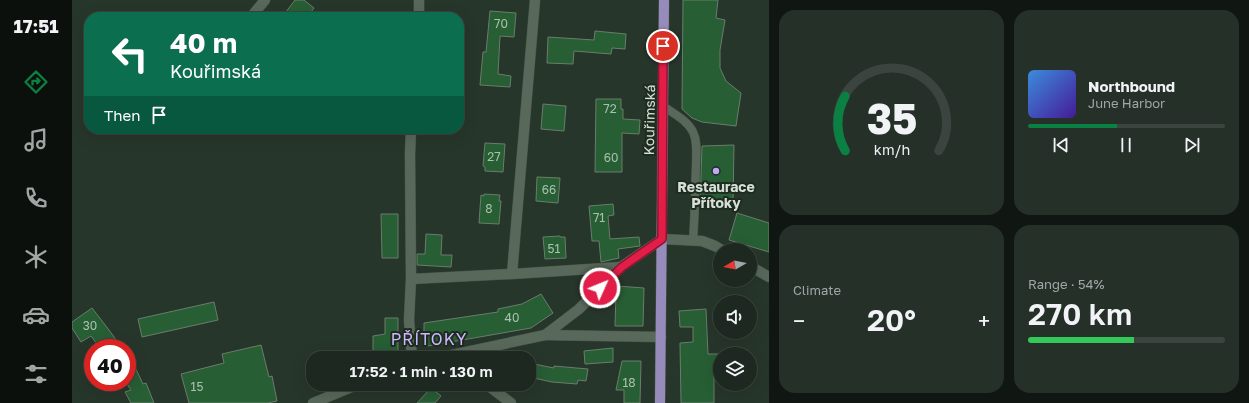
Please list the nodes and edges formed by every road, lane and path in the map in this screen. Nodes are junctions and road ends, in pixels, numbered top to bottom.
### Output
1 (265, 0) edge
2 (419, 0) edge
3 (535, 0) edge
4 (664, 0) edge
5 (255, 12) edge
6 (419, 12) edge
7 (663, 106) junction
8 (411, 134) edge
9 (662, 239) junction
10 (693, 240) junction
11 (713, 246) edge
12 (622, 267) junction
13 (757, 270) edge
14 (512, 274) junction
15 (769, 278) edge
16 (411, 280) junction
17 (545, 335) junction
18 (661, 337) junction
19 (411, 351) edge
20 (476, 351) edge
21 (342, 391) edge
22 (495, 391) edge
23 (313, 403) edge
24 (511, 403) edge
25 (660, 403) edge

1 - 5 street
2 - 6 street
3 - 14 street
4 - 7 main road, Kouřimská
7 - 9 main road, Kouřimská
7 - 10 lane
8 - 16 street
9 - 10 street
9 - 12 street
9 - 18 main road, Kouřimská
10 - 11 street
12 - 14 street
12 - 17 street
13 - 15 street
14 - 16 street
16 - 19 street
17 - 18 street
17 - 20 street
18 - 25 main road, Kouřimská
21 - 23 street
22 - 24 street

